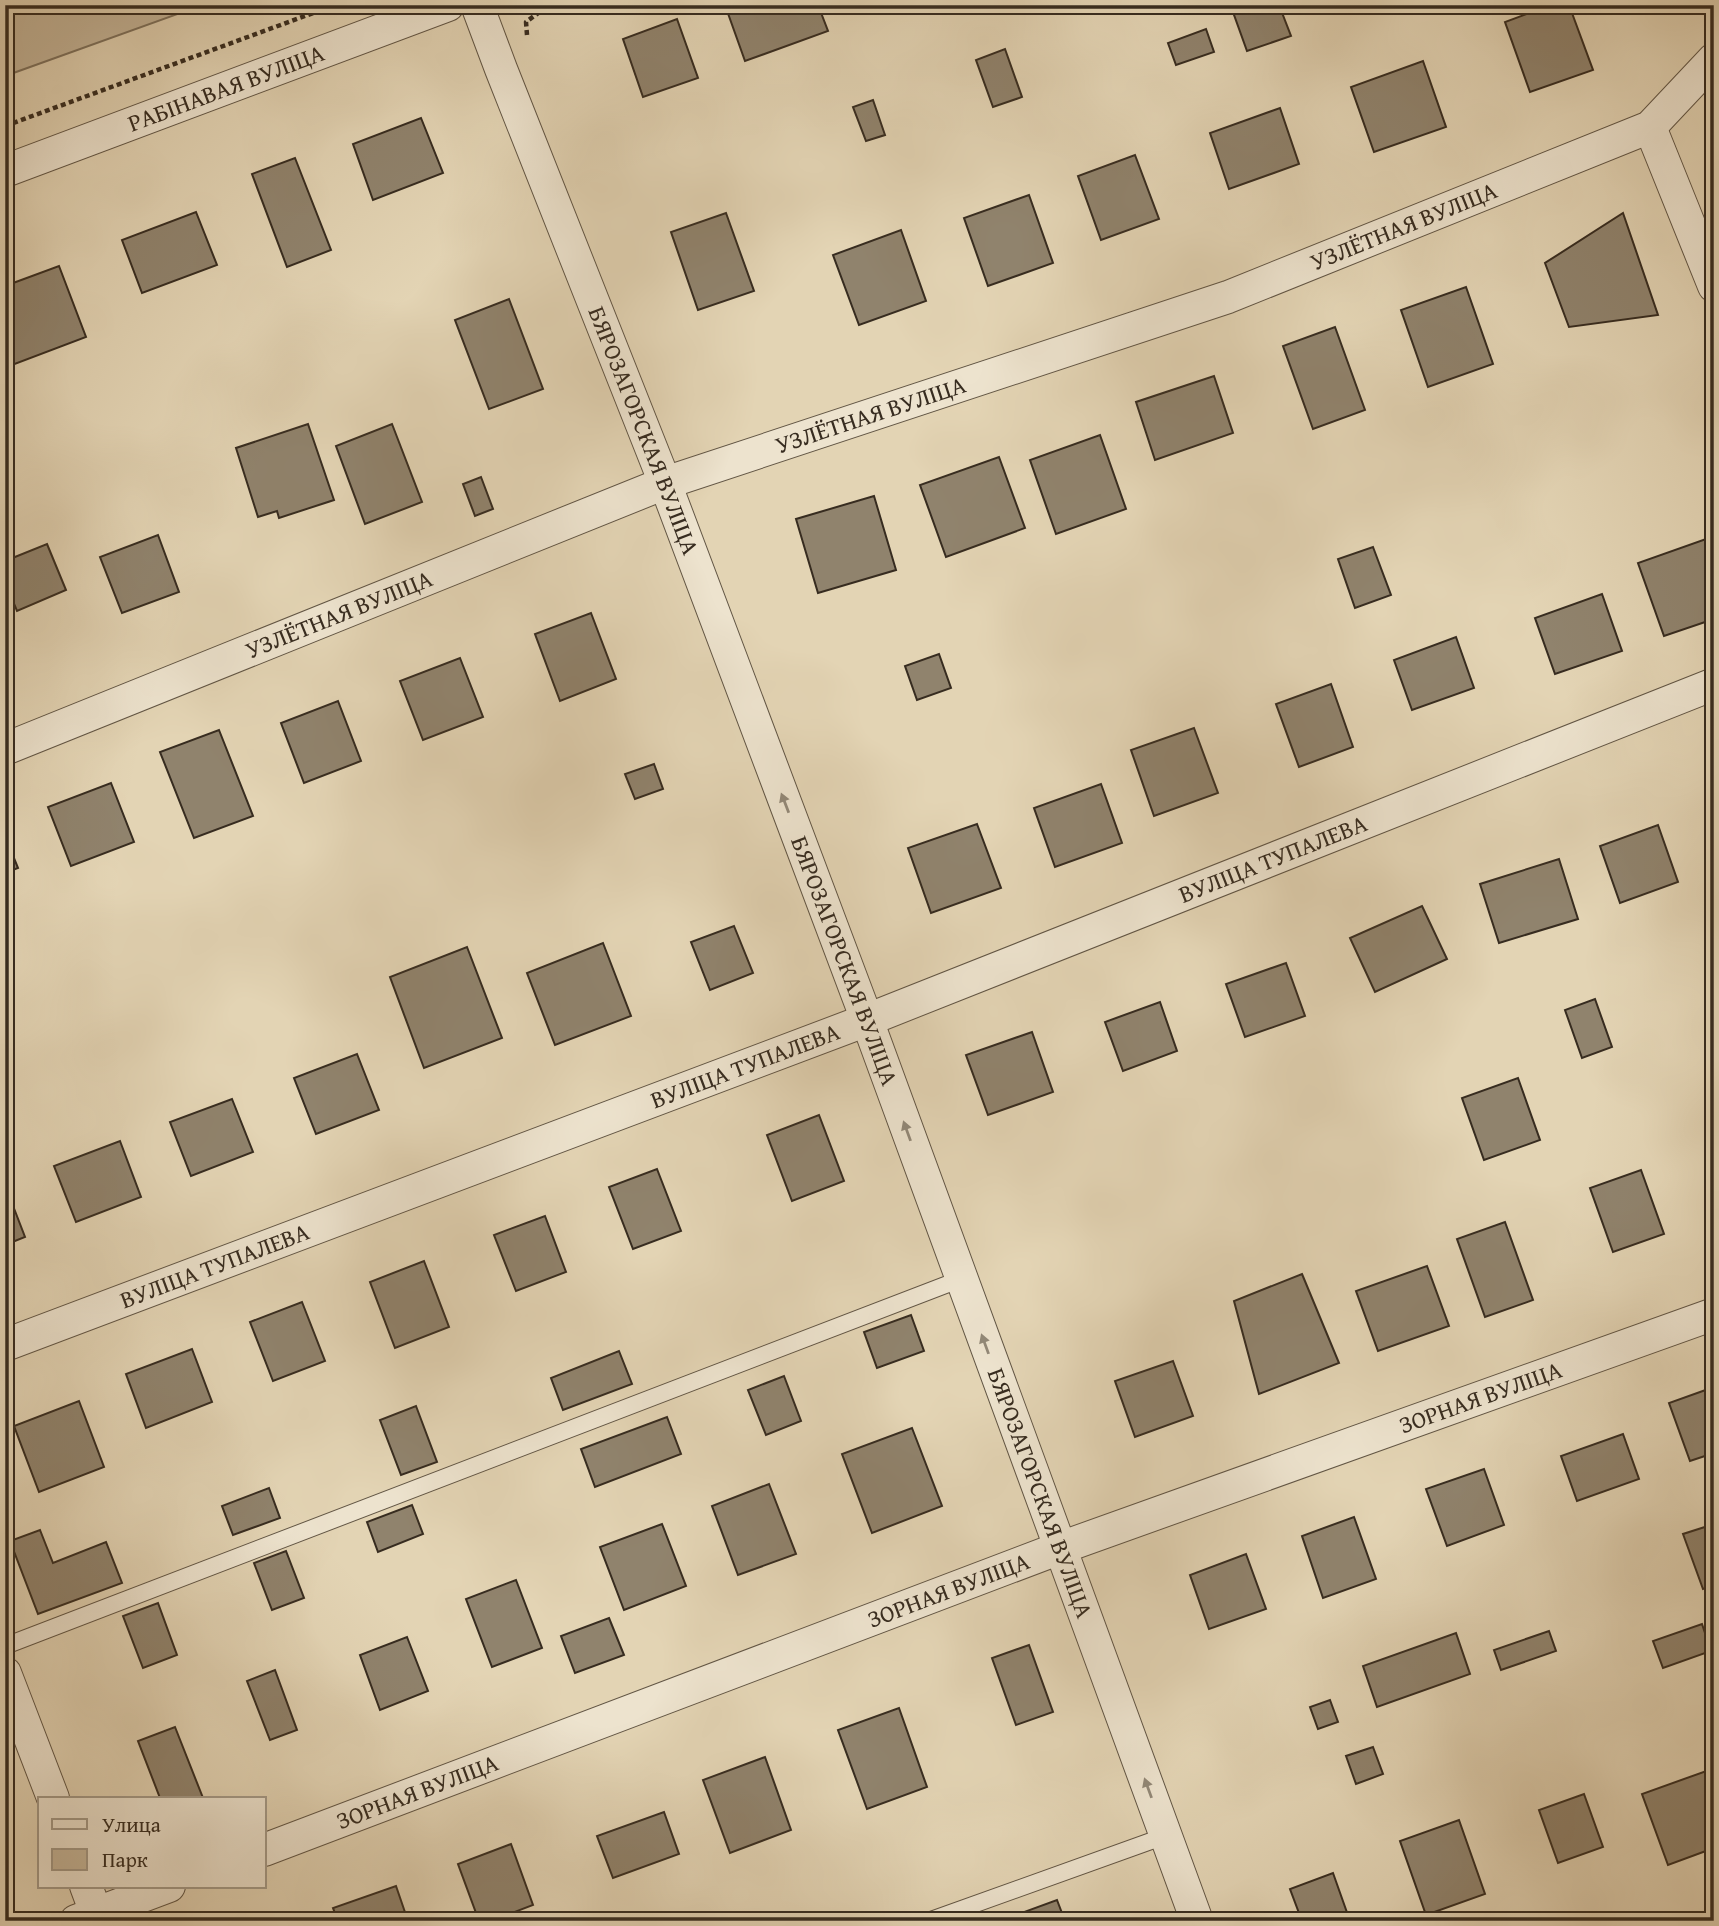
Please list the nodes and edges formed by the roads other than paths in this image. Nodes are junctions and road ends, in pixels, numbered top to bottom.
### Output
1 (448, 5) edge
2 (477, 5) edge
3 (1714, 59) edge
4 (1650, 127) junction
5 (5, 171) edge
6 (1714, 286) edge
7 (665, 483) junction
8 (1714, 684) edge
9 (5, 748) edge
10 (867, 1020) junction
11 (961, 1279) junction
12 (1714, 1314) edge
13 (5, 1345) edge
14 (1060, 1548) junction
15 (5, 1646) edge
16 (5, 1672) edge
17 (53, 1797) edge
18 (1166, 1836) junction
19 (266, 1849) edge
20 (162, 1888) edge
21 (89, 1910) edge
22 (928, 1921) edge
23 (1197, 1921) edge

1 - 5 street, РАБІНАВАЯ ВУЛІЦА
2 - 7 street, БЯРОЗАГОРСКАЯ ВУЛІЦА
3 - 4 street, УЗЛЁТНАЯ ВУЛІЦА
4 - 6 street
4 - 7 street, УЗЛЁТНАЯ ВУЛІЦА
7 - 9 street, УЗЛЁТНАЯ ВУЛІЦА
10 -> 7 street, БЯРОЗАГОРСКАЯ ВУЛІЦА
8 - 10 street, ВУЛІЦА ТУПАЛЕВА
11 -> 10 street, БЯРОЗАГОРСКАЯ ВУЛІЦА
10 - 13 street, ВУЛІЦА ТУПАЛЕВА
14 -> 11 street, БЯРОЗАГОРСКАЯ ВУЛІЦА
11 - 15 lane
12 - 14 street, ЗОРНАЯ ВУЛІЦА
18 -> 14 street, БЯРОЗАГОРСКАЯ ВУЛІЦА
14 - 19 street, ЗОРНАЯ ВУЛІЦА
16 - 17 street
18 - 22 lane
18 - 23 street, БЯРОЗАГОРСКАЯ ВУЛІЦА
20 - 21 street

